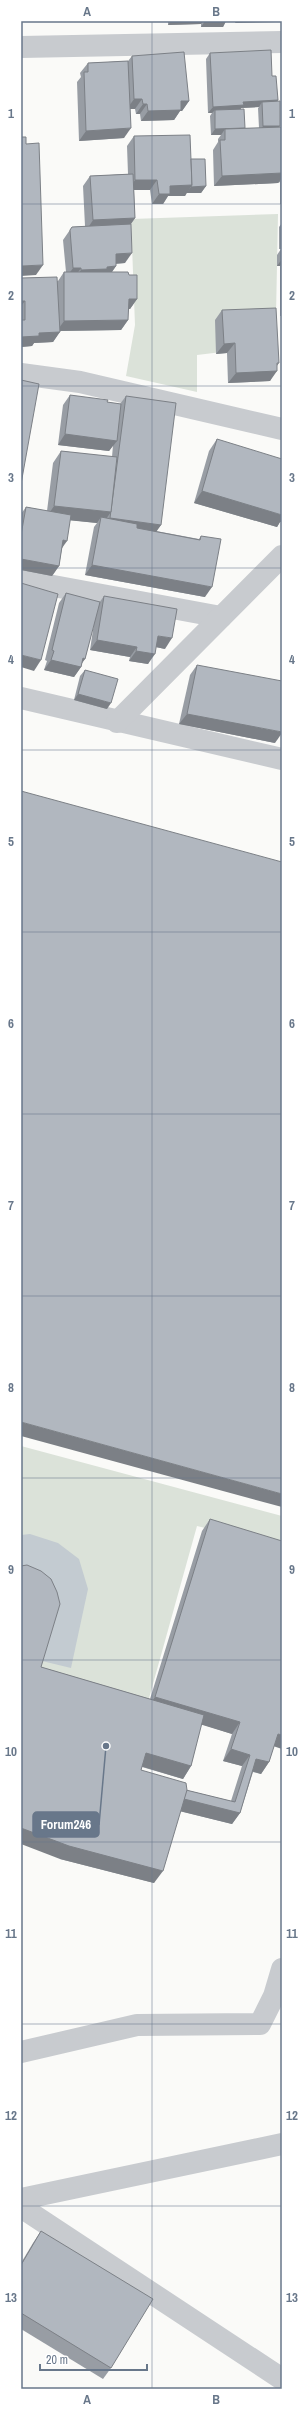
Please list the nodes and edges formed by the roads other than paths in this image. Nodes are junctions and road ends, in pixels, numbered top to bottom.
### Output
1 (282, 42) edge
2 (21, 47) edge
3 (21, 374) edge
4 (282, 429) edge
5 (282, 556) edge
6 (21, 580) edge
7 (221, 618) junction
8 (21, 698) edge
9 (117, 722) junction
10 (282, 759) edge
11 (282, 1969) edge
12 (21, 2052) edge
13 (282, 2144) edge
14 (21, 2199) edge
15 (21, 2206) edge
16 (282, 2379) edge

1 - 2 street
3 - 4 street
5 - 7 street
6 - 7 street
7 - 9 street
8 - 9 street
9 - 10 street
11 - 12 street
13 - 14 street
15 - 16 street

